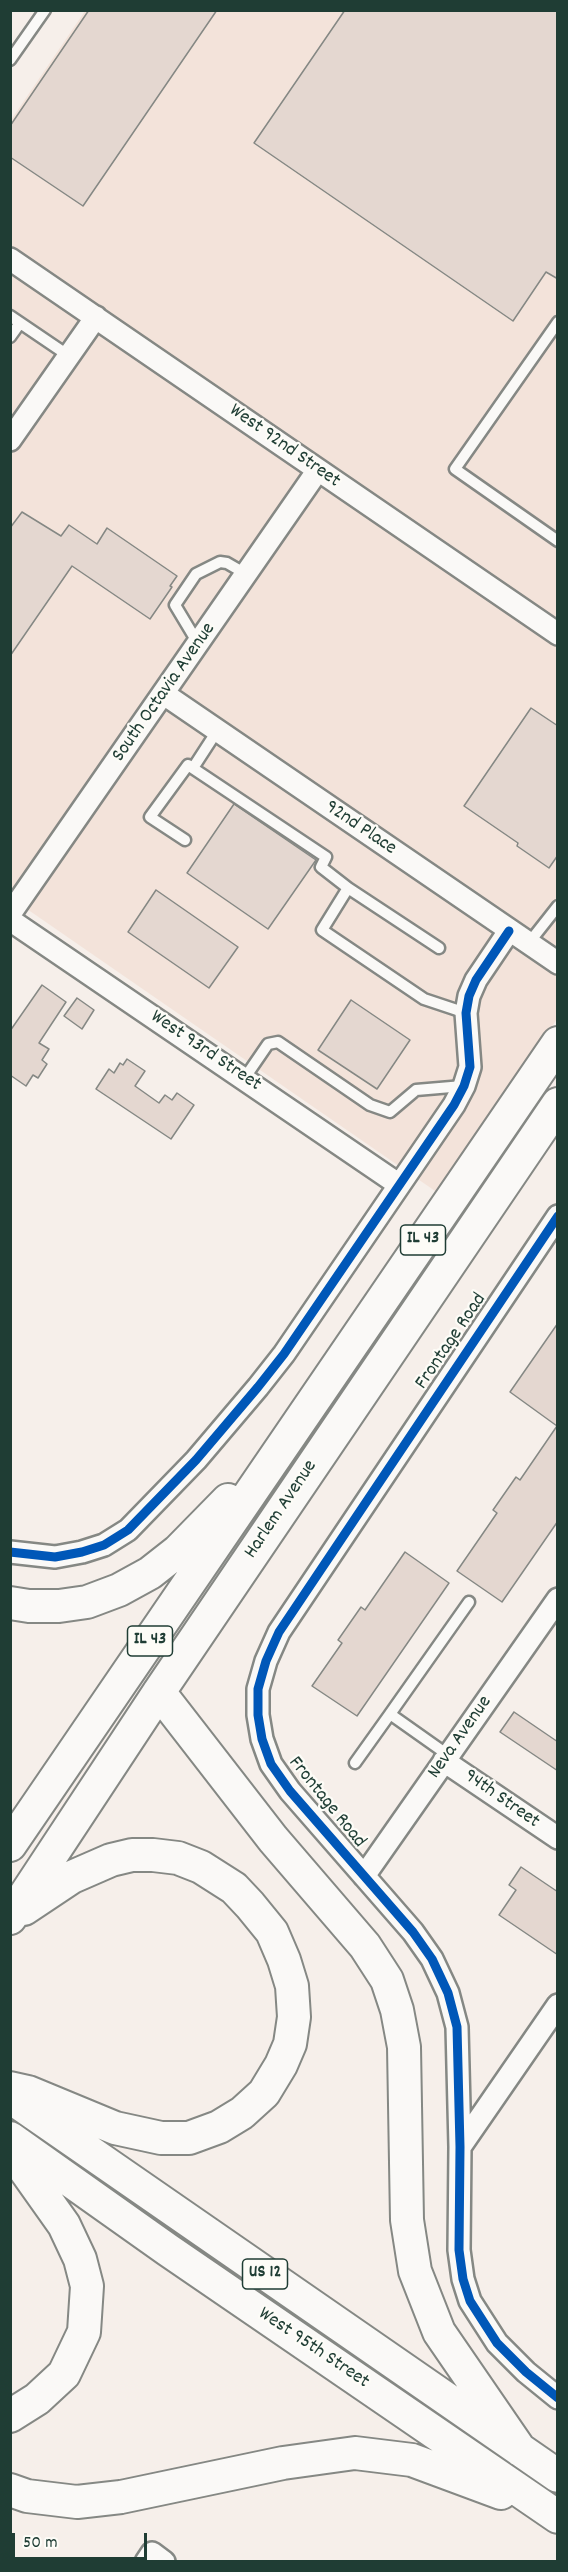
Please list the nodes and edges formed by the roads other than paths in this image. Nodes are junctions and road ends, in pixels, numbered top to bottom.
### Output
1 (45, 10) edge
2 (10, 60) edge
3 (10, 259) edge
4 (96, 317) junction
5 (15, 320) edge
6 (558, 322) edge
7 (10, 337) edge
8 (69, 356) junction
9 (10, 440) edge
10 (318, 470) junction
11 (558, 541) edge
12 (246, 574) junction
13 (558, 634) edge
14 (199, 645) junction
15 (164, 694) junction
16 (217, 731) junction
17 (193, 768) junction
18 (185, 840) dead end
19 (348, 888) junction
20 (558, 906) edge
21 (10, 914) edge
22 (10, 920) edge
23 (509, 931) junction
24 (528, 944) junction
25 (439, 948) dead end
26 (558, 963) edge
27 (466, 1013) junction
28 (558, 1043) edge
29 (244, 1078) junction
30 (464, 1086) junction
31 (558, 1104) edge
32 (398, 1184) junction
33 (558, 1216) edge
34 (289, 1437) junction
35 (10, 1552) edge
36 (558, 1599) edge
37 (469, 1602) dead end
38 (10, 1603) edge
39 (159, 1692) junction
40 (390, 1714) junction
41 (446, 1758) junction
42 (355, 1762) dead end
43 (558, 1838) edge
44 (10, 1845) edge
45 (364, 1876) junction
46 (10, 1918) edge
47 (558, 2005) edge
48 (10, 2088) edge
49 (10, 2097) edge
50 (13, 2139) edge
51 (460, 2147) junction
52 (558, 2398) edge
53 (10, 2416) edge
54 (520, 2450) junction
55 (558, 2476) edge
56 (10, 2490) edge
57 (558, 2517) edge

1 - 2 lane
3 - 4 street, West 92nd Street
4 - 8 street
4 - 10 street, West 92nd Street
5 - 7 lane
5 - 8 lane
6 - 11 lane
8 - 9 street
10 - 12 street, South Octavia Avenue
10 - 13 street, West 92nd Street
12 - 14 street, South Octavia Avenue
12 - 14 lane
14 - 15 street, South Octavia Avenue
15 - 16 street, 92nd Place
15 - 21 street, South Octavia Avenue
16 - 17 lane
16 - 23 street, 92nd Place
17 - 18 lane
17 - 19 lane
19 - 25 lane
19 - 27 lane
20 - 24 lane
22 - 29 street, West 93rd Street
23 - 24 street, 92nd Place
23 - 27 street
24 - 26 street, 92nd Place
27 - 30 street
28 - 34 main road, Harlem Avenue / IL 43
29 - 30 lane
29 - 32 street, West 93rd Street
30 - 32 street
31 - 39 main road, Harlem Avenue / IL 43
32 - 35 street
33 - 45 street, Frontage Road
34 - 38 main road
34 - 44 main road, Harlem Avenue / IL 43
36 - 41 street, Neva Avenue
37 - 40 lane
39 - 46 main road, Harlem Avenue / IL 43
39 - 54 main road
40 - 41 lane
40 - 42 lane
41 - 43 street, 94th Street
41 - 45 street, Neva Avenue
45 - 51 street, Frontage Road
46 - 48 main road
47 - 51 street
49 - 54 main road, West 95th Street / US 12
50 - 53 main road
50 - 57 main road, West 95th Street / US 12
51 - 52 street, Frontage Road
54 - 55 main road, West 95th Street / US 12
56 - 57 main road

